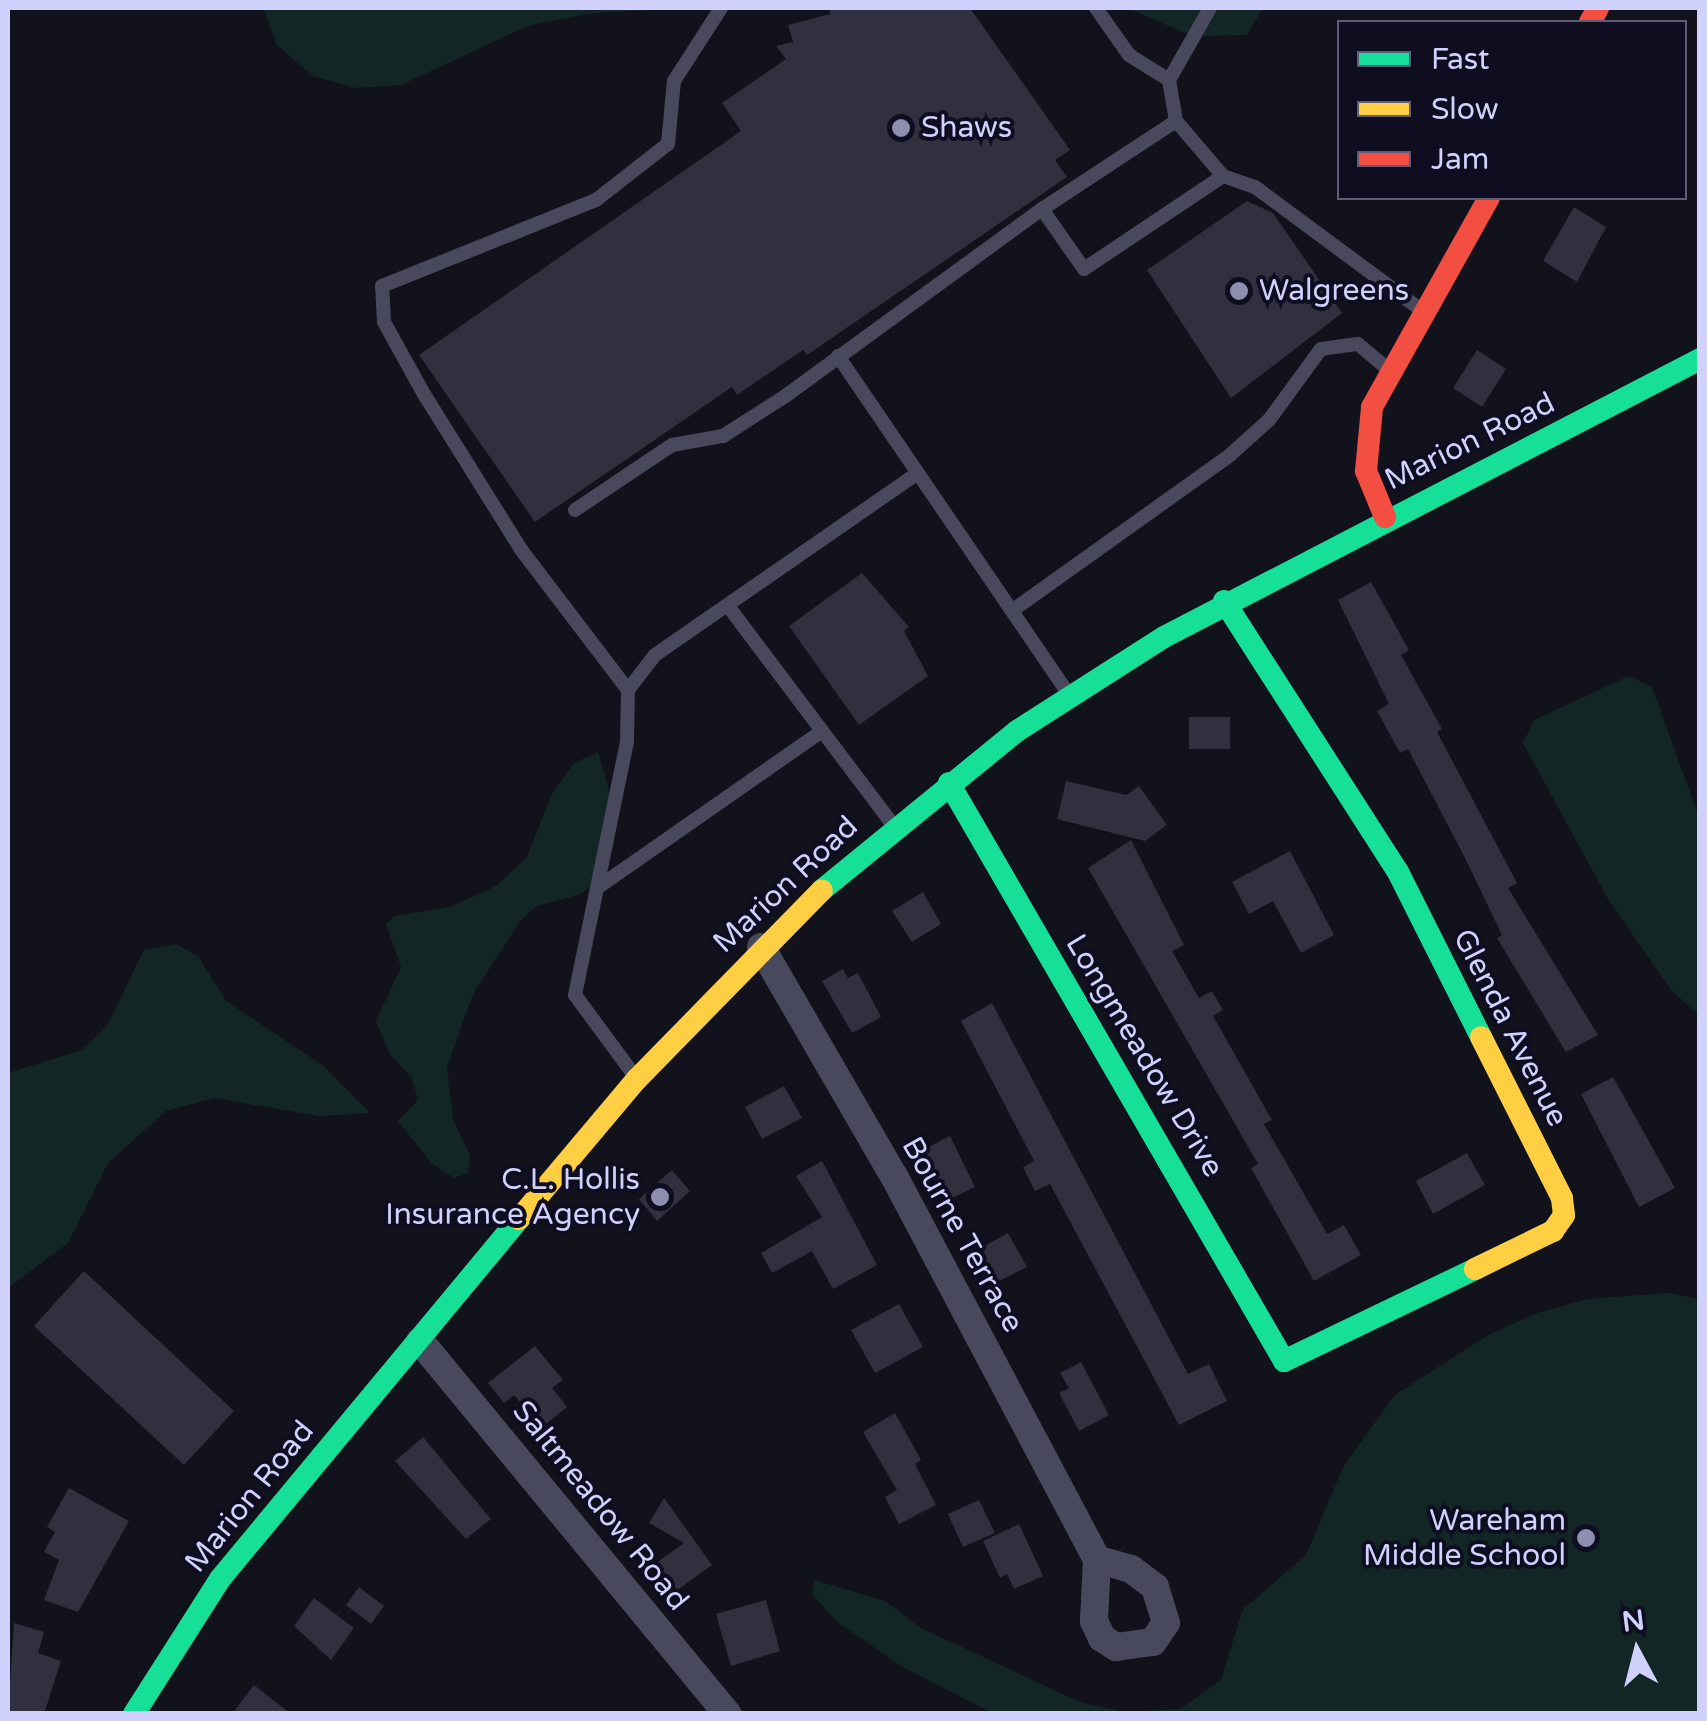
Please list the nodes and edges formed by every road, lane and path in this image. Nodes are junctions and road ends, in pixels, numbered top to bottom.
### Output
1 (721, 8) edge
2 (1096, 8) edge
3 (1210, 8) edge
4 (1168, 80) junction
5 (1176, 121) junction
6 (1224, 176) junction
7 (1488, 200) edge
8 (1042, 209) junction
9 (1424, 311) junction
10 (838, 356) junction
11 (1700, 359) edge
12 (1390, 371) junction
13 (916, 474) junction
14 (574, 510) dead end
15 (1385, 517) junction
16 (1224, 601) junction
17 (728, 606) junction
18 (1013, 610) junction
19 (628, 690) junction
20 (1071, 697) junction
21 (819, 734) junction
22 (948, 783) junction
23 (894, 826) junction
24 (597, 888) junction
25 (761, 947) junction
26 (637, 1080) junction
27 (420, 1341) junction
28 (1284, 1361) joint
29 (1097, 1559) dead end
30 (134, 1714) edge
31 (728, 1714) edge

1 - 19 lane
2 - 4 lane
3 - 4 lane
4 - 5 lane
5 - 6 lane
5 - 8 lane
6 - 8 lane
6 - 9 lane
7 - 9 main road
8 - 10 lane
9 - 12 main road
10 - 13 lane
10 - 14 lane
11 - 15 main road, Marion Road
12 - 15 main road
12 - 18 lane
13 - 17 lane
13 - 18 lane
15 - 16 main road, Marion Road
16 - 20 main road, Marion Road
16 - 28 main road, Glenda Avenue
17 - 19 lane
17 - 21 lane
18 - 20 lane
19 - 24 lane
20 - 22 main road, Marion Road
21 - 23 lane
21 - 24 lane
22 - 23 main road, Marion Road
22 - 28 main road, Longmeadow Drive
23 - 25 main road, Marion Road
24 - 26 lane
25 - 26 main road, Marion Road
25 - 29 street, Bourne Terrace
26 - 27 main road, Marion Road
27 - 30 main road, Marion Road
27 - 31 street, Saltmeadow Road

